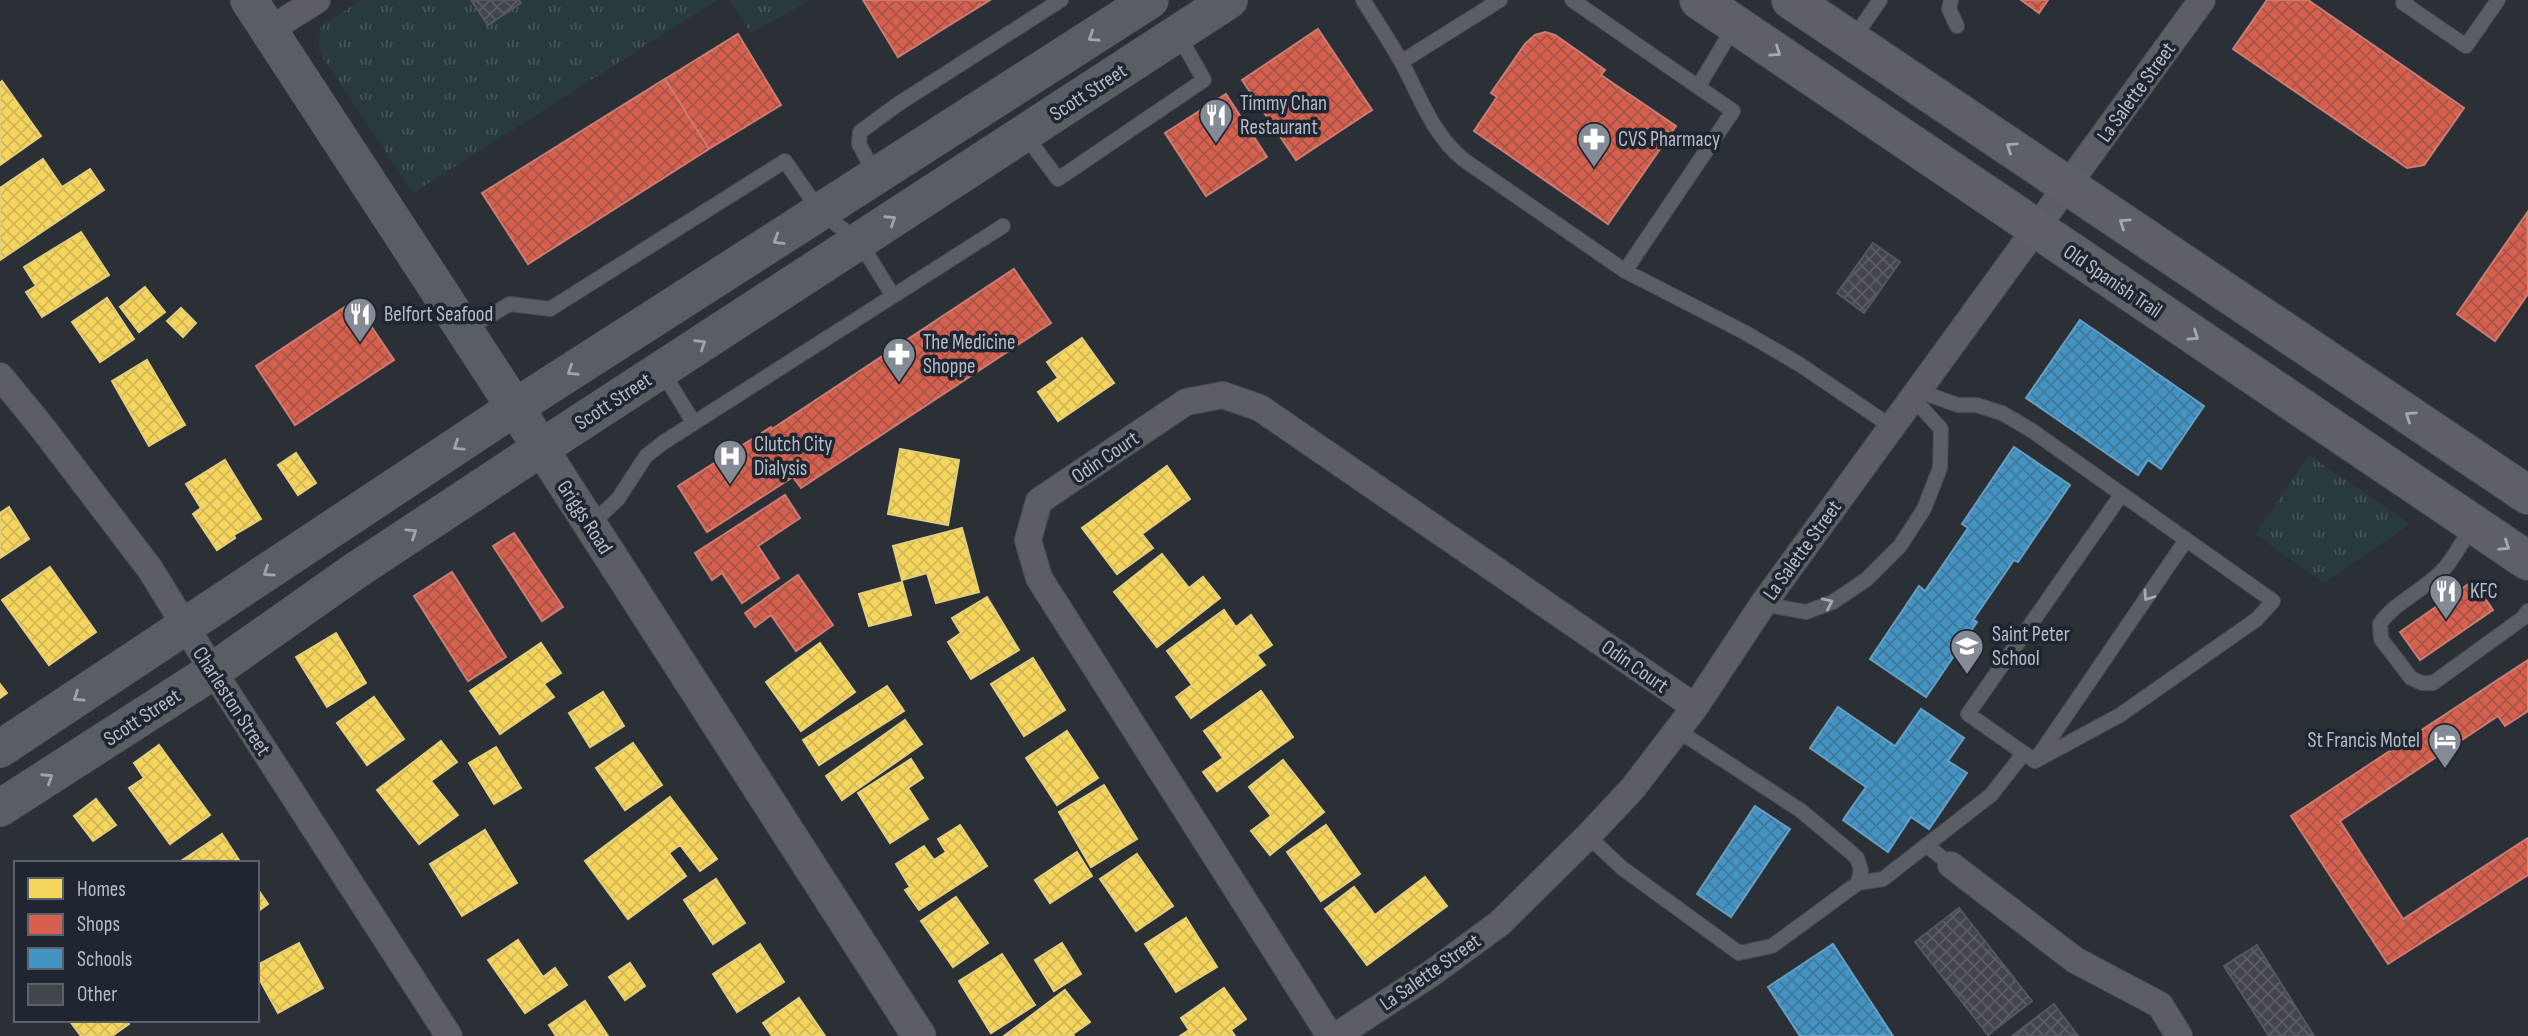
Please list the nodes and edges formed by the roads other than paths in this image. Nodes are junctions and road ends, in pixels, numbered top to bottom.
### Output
1 (248, 0) edge
2 (317, 0) edge
3 (1061, 0) edge
4 (1229, 0) edge
5 (1363, 0) edge
6 (1500, 0) edge
7 (1572, 0) edge
8 (1699, 0) edge
9 (1791, 0) edge
10 (1880, 0) edge
11 (1951, 0) edge
12 (2203, 0) edge
13 (2406, 0) edge
14 (2498, 0) edge
15 (1134, 5) edge
16 (1742, 12) edge
17 (1956, 26) dead end
18 (268, 31) junction
19 (1852, 41) junction
20 (1164, 42) junction
21 (1401, 62) junction
22 (1698, 87) junction
23 (1024, 133) junction
24 (876, 176) junction
25 (2068, 185) junction
26 (821, 213) junction
27 (1003, 226) dead end
28 (2036, 229) junction
29 (859, 241) junction
30 (1625, 271) junction
31 (893, 296) junction
32 (464, 331) junction
33 (661, 370) junction
34 (0, 376) edge
35 (1916, 395) junction
36 (514, 408) junction
37 (694, 422) junction
38 (1892, 426) junction
39 (2442, 438) junction
40 (541, 448) junction
41 (2409, 482) junction
42 (2121, 495) junction
43 (2528, 495) edge
44 (589, 522) junction
45 (2473, 525) junction
46 (2186, 540) junction
47 (2528, 561) edge
48 (1763, 604) junction
49 (2528, 611) edge
50 (185, 627) junction
51 (213, 671) junction
52 (1695, 707) junction
53 (1677, 730) junction
54 (0, 749) edge
55 (2029, 757) junction
56 (0, 808) edge
57 (1588, 836) junction
58 (1926, 845) junction
59 (1951, 865) joint
60 (1858, 883) junction
61 (449, 1036) edge
62 (919, 1036) edge
63 (1330, 1036) edge
64 (1336, 1036) edge
65 (2179, 1036) edge

1 - 18 main road, Griggs Road
2 - 18 street
3 - 24 lane
4 - 20 main road, Scott Street
5 - 21 lane
6 - 21 lane
7 - 22 lane
8 - 16 main road, Old Spanish Trail
9 - 19 main road
10 - 19 lane
11 - 17 lane
12 - 25 street, La Salette Street
13 - 14 lane
15 - 20 main road
15 -> 24 main road, Scott Street
16 - 22 lane
16 -> 28 main road, Old Spanish Trail
18 - 32 main road, Griggs Road
25 -> 19 main road
20 - 23 main road, Scott Street
20 - 23 lane
21 - 30 lane
22 - 30 lane
29 -> 23 main road, Scott Street
24 - 26 main road, Scott Street
25 - 28 street, La Salette Street
39 -> 25 main road
26 - 29 lane
26 - 32 lane
26 -> 36 main road, Scott Street
27 - 31 lane
28 - 35 street, La Salette Street
28 -> 41 main road, Old Spanish Trail
29 - 31 lane
33 -> 29 main road, Scott Street
30 - 38 lane
31 - 37 lane
32 - 36 main road, Griggs Road
33 - 37 lane
33 - 40 main road, Scott Street
34 - 50 street, Charleston Street
35 - 38 street, La Salette Street
35 - 42 lane
48 -> 35 lane
36 - 40 main road, Griggs Road
36 -> 50 main road, Scott Street
37 - 44 lane
38 - 48 street, La Salette Street
39 - 41 main road
39 - 43 main road
40 - 44 street, Griggs Road
51 -> 40 main road, Scott Street
41 - 45 main road, Old Spanish Trail
42 - 46 lane
42 - 55 lane
44 - 62 street, Griggs Road
45 -> 47 main road, Old Spanish Trail
45 - 49 lane
46 -> 55 lane
46 - 55 lane
48 - 52 street, La Salette Street
50 - 51 street, Charleston Street
50 -> 54 main road, Scott Street
56 -> 51 main road, Scott Street
51 - 61 street, Charleston Street
52 - 53 street, La Salette Street
52 - 63 street, Odin Court
53 - 57 street, La Salette Street
53 - 60 lane
55 - 58 lane
57 - 60 lane
57 - 64 street, La Salette Street
58 - 59 lane
58 - 60 lane
59 - 65 street

